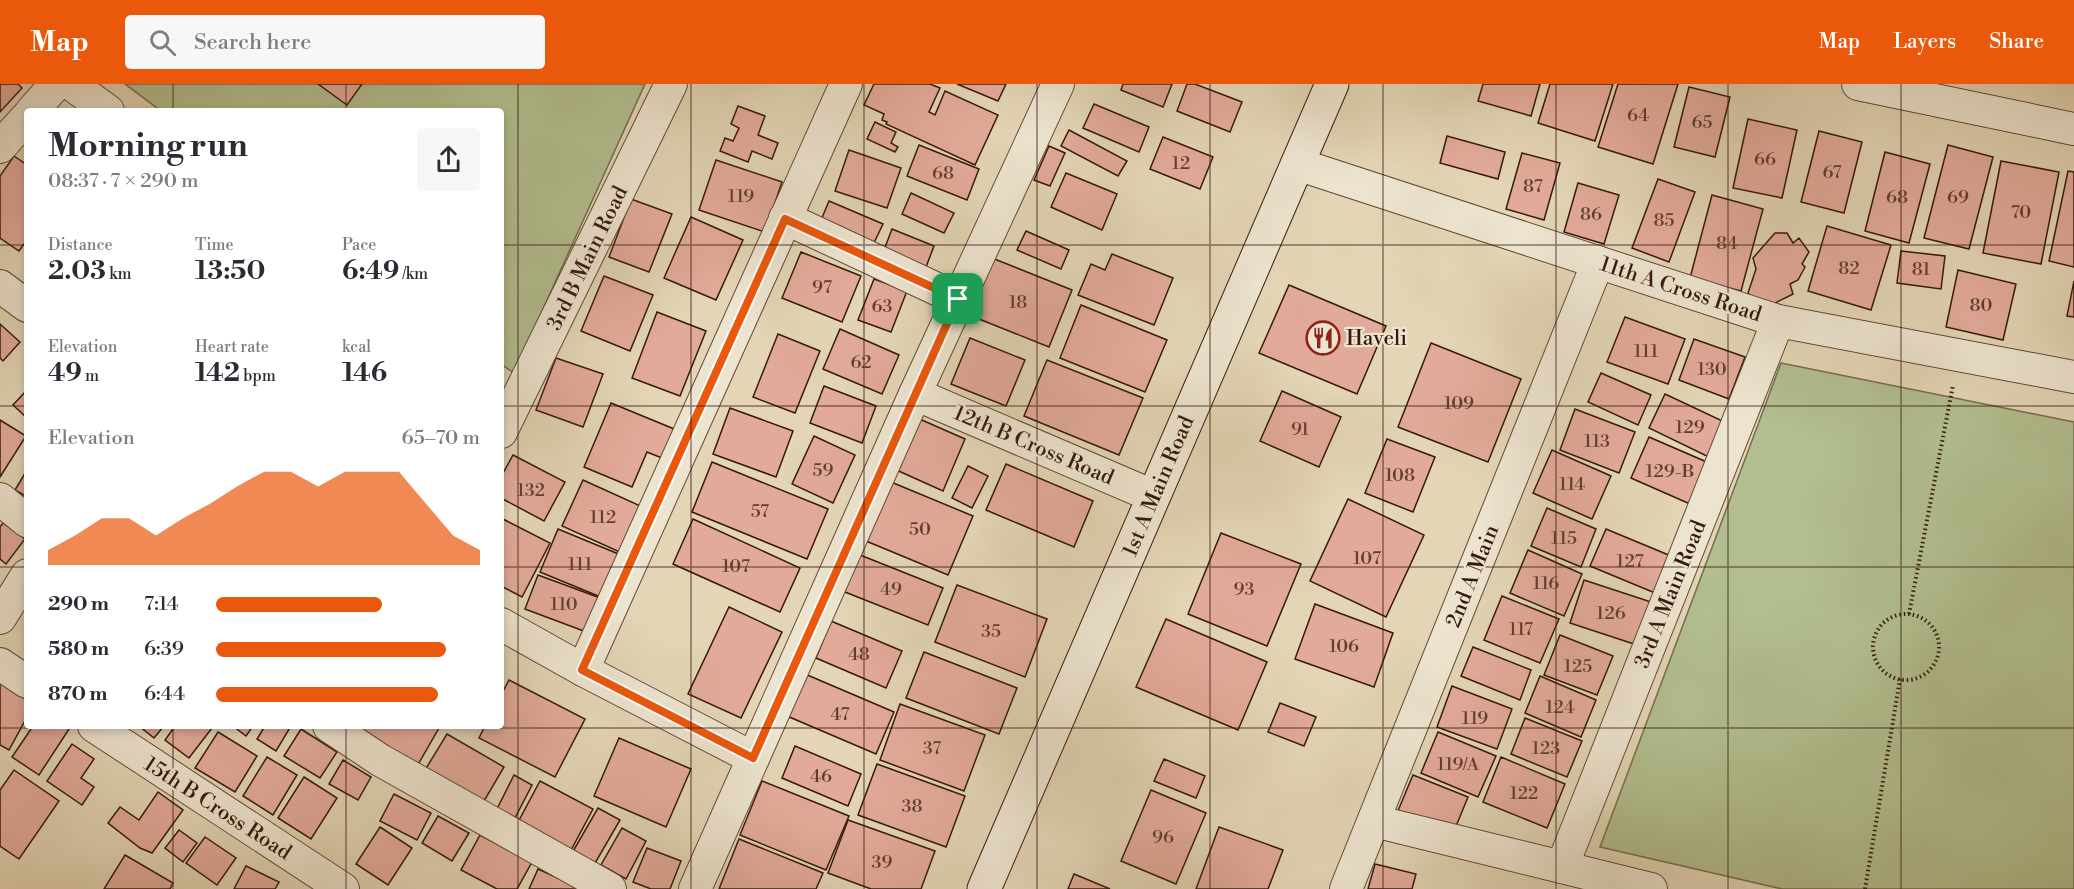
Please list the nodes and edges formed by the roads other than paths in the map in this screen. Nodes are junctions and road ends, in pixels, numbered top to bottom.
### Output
1 (56, 84) edge
2 (71, 84) edge
3 (671, 84) edge
4 (846, 84) edge
5 (1058, 84) edge
6 (1332, 84) edge
7 (1858, 84) edge
8 (35, 108) edge
9 (104, 108) edge
10 (24, 120) edge
11 (2074, 129) edge
12 (0, 147) edge
13 (1297, 164) junction
14 (785, 219) junction
15 (1598, 262) junction
16 (0, 286) edge
17 (958, 299) junction
18 (24, 304) edge
19 (1778, 321) junction
20 (2074, 377) edge
21 (915, 394) junction
22 (505, 413) edge
23 (1153, 496) junction
24 (0, 499) edge
25 (24, 519) edge
26 (24, 580) edge
27 (0, 618) edge
28 (504, 626) edge
29 (0, 664) edge
30 (582, 670) junction
31 (24, 680) edge
32 (99, 729) edge
33 (334, 729) edge
34 (753, 758) junction
35 (1374, 821) junction
36 (1562, 867) junction
37 (343, 889) edge
38 (610, 889) edge
39 (695, 889) edge
40 (984, 889) edge
41 (1346, 889) edge
42 (1651, 889) edge

1 - 8 street
2 - 9 street
3 - 22 street, 3rd B Main Road
4 - 14 street
5 - 17 street
6 - 13 street, 1st A Main Road
7 - 11 street
10 - 12 street
13 - 15 street, 11th A Cross Road
13 - 23 street, 1st A Main Road
14 - 17 street
14 - 30 street
15 - 19 street, 11th A Cross Road
15 - 35 street, 2nd A Main
16 - 18 street
17 - 21 street
19 - 20 street, 11th A Cross Road
19 - 36 street, 3rd A Main Road
21 - 23 street, 12th B Cross Road
21 - 34 street
23 - 40 street, 1st A Main Road
24 - 25 street
26 - 27 street
28 - 30 street
29 - 31 street
30 - 34 street
32 - 37 street, 15th B Cross Road
33 - 38 street
34 - 39 street
35 - 36 street
35 - 41 street, 2nd A Main
36 - 42 street

